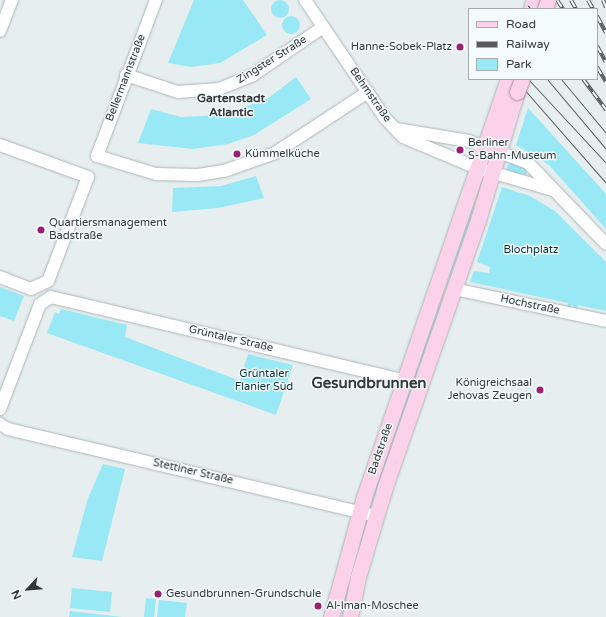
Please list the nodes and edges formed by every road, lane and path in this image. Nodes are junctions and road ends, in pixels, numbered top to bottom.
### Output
1 (12, 0) edge
2 (156, 0) edge
3 (305, 0) edge
4 (323, 27) junction
5 (0, 31) edge
6 (126, 75) junction
7 (513, 83) edge
8 (368, 92) junction
9 (396, 129) junction
10 (0, 145) edge
11 (484, 145) junction
12 (499, 150) junction
13 (477, 168) junction
14 (492, 172) junction
15 (553, 190) junction
16 (606, 244) edge
17 (0, 277) edge
18 (438, 284) junction
19 (454, 289) junction
20 (606, 321) edge
21 (404, 380) junction
22 (0, 409) edge
23 (4, 427) edge
24 (360, 511) junction
25 (377, 516) junction
26 (331, 617) edge
27 (350, 617) edge

1 - 5 street
2 - 6 street, Bellermannstraße
3 - 4 street, Behmstraße
4 - 6 street, Zingster Straße
4 - 8 street, Behmstraße
6 - 8 street, Bellermannstraße
7 - 11 main road, Badstraße
7 - 12 main road, Badstraße
8 - 9 street, Behmstraße
9 - 11 street, Behmstraße
9 - 13 street, Behmstraße
10 - 17 street
11 - 12 street, Behmstraße
11 - 13 main road, Badstraße
12 - 14 main road, Badstraße
12 - 15 street, Behmstraße
13 - 14 street, Behmstraße
13 - 18 main road, Badstraße
14 - 15 street, Behmstraße
14 - 19 main road, Badstraße
15 - 16 street, Behmstraße
18 - 19 main road
18 - 21 main road, Badstraße
19 - 20 street, Hochstraße
19 - 25 main road, Badstraße
21 - 22 street, Grüntaler Straße
21 - 24 main road, Badstraße
23 - 24 street, Stettiner Straße
24 - 25 street, Stettiner Straße
24 - 26 main road, Badstraße
25 - 27 main road, Badstraße

